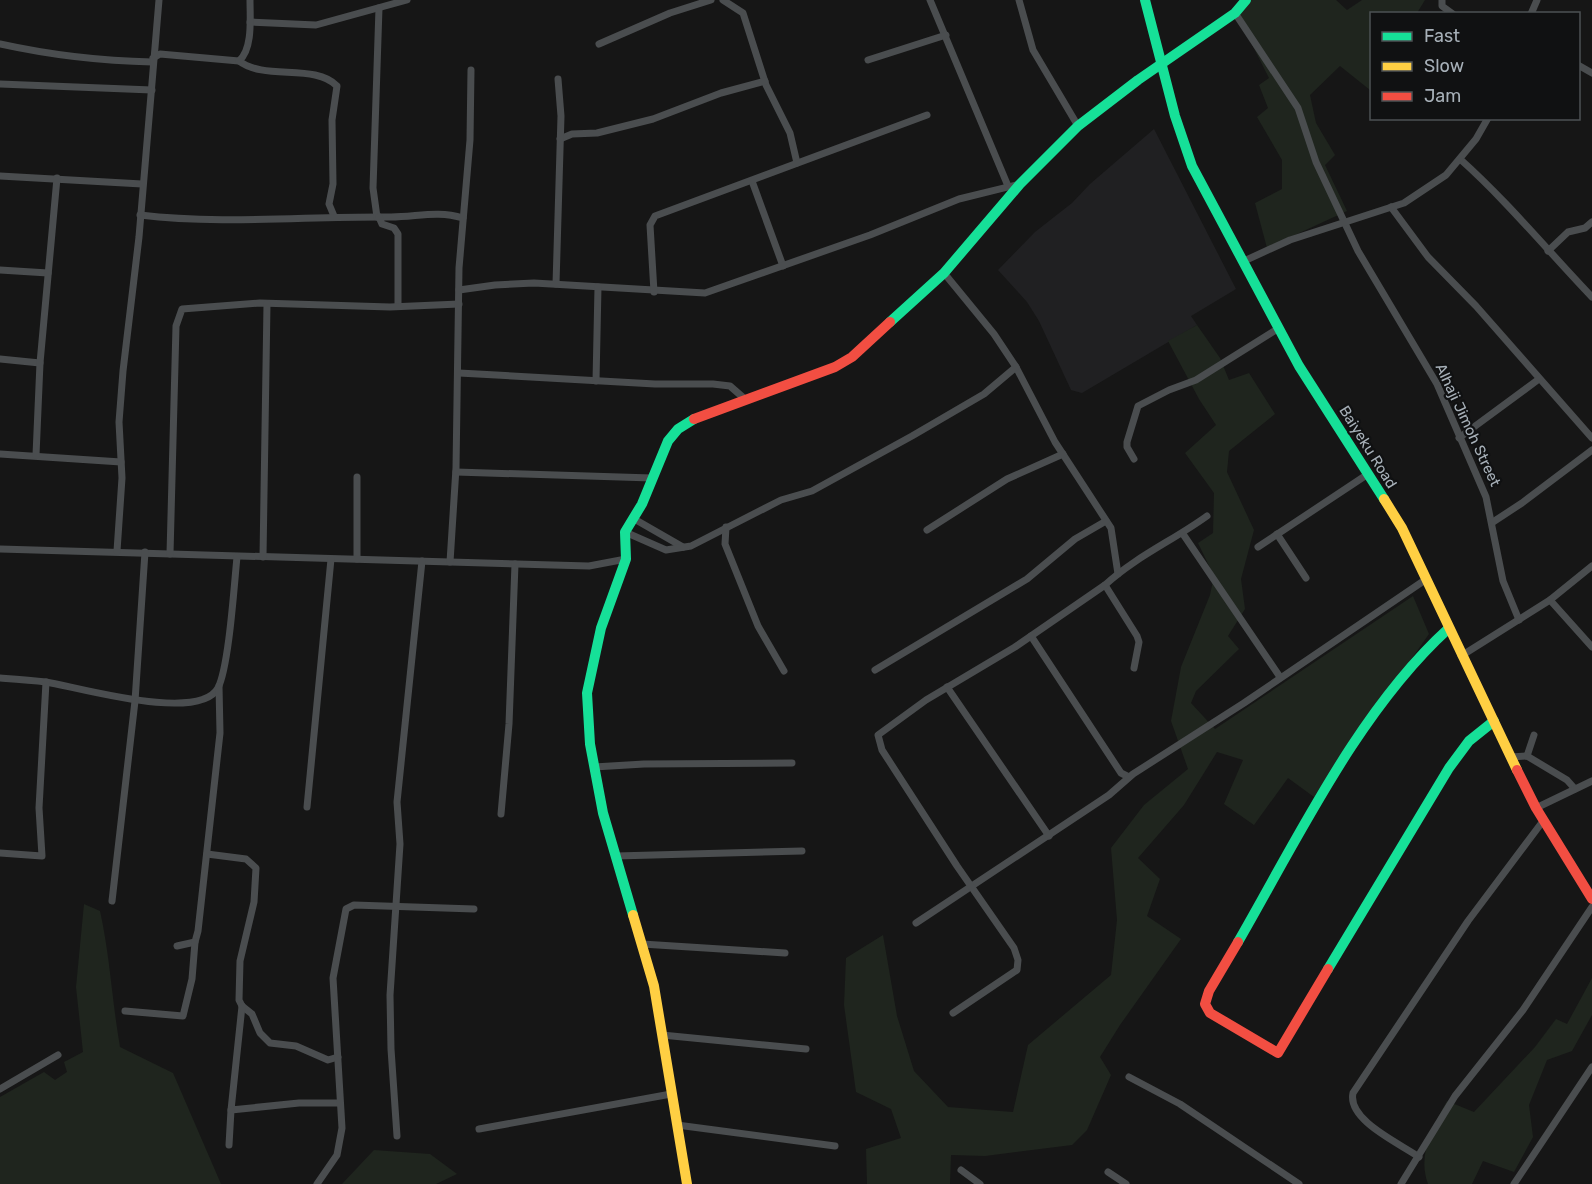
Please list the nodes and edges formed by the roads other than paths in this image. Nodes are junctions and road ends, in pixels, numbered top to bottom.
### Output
1 (159, 0) edge
2 (250, 0) edge
3 (407, 0) edge
4 (711, 0) edge
5 (723, 0) edge
6 (930, 0) edge
7 (1019, 0) edge
8 (1145, 0) edge
9 (1246, 0) edge
10 (1442, 0) edge
11 (379, 8) junction
12 (1450, 12) edge
13 (1235, 13) junction
14 (250, 22) junction
15 (946, 35) junction
16 (0, 44) edge
17 (599, 44) dead end
18 (155, 56) junction
19 (868, 60) dead end
20 (239, 61) junction
21 (1161, 64) junction
22 (471, 70) dead end
23 (558, 79) dead end
24 (765, 81) junction
25 (0, 84) edge
26 (152, 90) junction
27 (927, 115) dead end
28 (1487, 120) edge
29 (560, 125) junction
30 (1078, 126) junction
31 (572, 134) junction
32 (560, 139) junction
33 (1460, 159) junction
34 (797, 164) junction
35 (0, 176) edge
36 (57, 178) junction
37 (752, 181) junction
38 (142, 184) junction
39 (1014, 185) junction
40 (994, 189) junction
41 (1005, 201) junction
42 (1391, 207) junction
43 (140, 214) junction
44 (334, 216) junction
45 (378, 217) junction
46 (463, 218) junction
47 (1344, 222) junction
48 (1592, 222) edge
49 (1548, 251) junction
50 (1244, 261) junction
51 (783, 266) junction
52 (0, 270) edge
53 (48, 273) junction
54 (944, 273) junction
55 (556, 284) junction
56 (598, 287) junction
57 (459, 290) junction
58 (654, 292) junction
59 (1592, 297) edge
60 (267, 304) junction
61 (459, 304) junction
62 (398, 306) junction
63 (1279, 328) junction
64 (0, 359) edge
65 (40, 363) junction
66 (1016, 368) junction
67 (459, 373) junction
68 (1539, 379) junction
69 (596, 381) junction
70 (746, 400) junction
71 (1459, 438) junction
72 (1592, 438) edge
73 (1592, 450) edge
74 (0, 454) edge
75 (1063, 454) junction
76 (36, 455) junction
77 (1134, 459) dead end
78 (121, 462) junction
79 (456, 472) junction
80 (1368, 474) junction
81 (357, 477) dead end
82 (652, 478) junction
83 (1207, 516) dead end
84 (636, 520) junction
85 (1106, 520) junction
86 (1493, 522) junction
87 (726, 527) junction
88 (927, 530) dead end
89 (625, 532) junction
90 (1183, 534) junction
91 (1277, 534) junction
92 (710, 536) junction
93 (725, 544) junction
94 (683, 547) junction
95 (1258, 547) dead end
96 (0, 549) edge
97 (117, 551) junction
98 (145, 552) junction
99 (170, 554) junction
100 (237, 557) junction
101 (263, 557) junction
102 (332, 559) junction
103 (357, 559) junction
104 (626, 559) junction
105 (422, 561) junction
106 (450, 562) junction
107 (515, 564) junction
108 (1592, 566) edge
109 (1118, 574) junction
110 (1306, 578) dead end
111 (1425, 580) junction
112 (1106, 585) junction
113 (1550, 600) junction
114 (1519, 620) junction
115 (1448, 629) junction
116 (1031, 636) junction
117 (1592, 647) edge
118 (1461, 656) junction
119 (1134, 668) dead end
120 (875, 670) dead end
121 (784, 671) dead end
122 (1280, 677) junction
123 (0, 678) edge
124 (46, 682) junction
125 (219, 686) junction
126 (947, 687) junction
127 (135, 701) junction
128 (1494, 722) junction
129 (1534, 735) dead end
130 (1527, 756) junction
131 (1511, 757) junction
132 (792, 763) dead end
133 (594, 767) junction
134 (1121, 773) junction
135 (1129, 777) junction
136 (1592, 781) edge
137 (1120, 785) junction
138 (1575, 789) junction
139 (307, 807) dead end
140 (1536, 807) junction
141 (501, 814) dead end
142 (1543, 821) junction
143 (1049, 836) junction
144 (802, 851) dead end
145 (0, 853) edge
146 (207, 854) junction
147 (616, 856) junction
148 (976, 885) junction
149 (1592, 899) edge
150 (112, 901) dead end
151 (395, 907) junction
152 (1592, 907) edge
153 (474, 909) dead end
154 (916, 923) dead end
155 (195, 942) junction
156 (642, 944) junction
157 (177, 946) dead end
158 (785, 953) dead end
159 (242, 1006) junction
160 (125, 1011) dead end
161 (953, 1013) dead end
162 (662, 1035) junction
163 (806, 1049) dead end
164 (58, 1055) dead end
165 (338, 1057) junction
166 (1592, 1067) edge
167 (1129, 1077) dead end
168 (1, 1088) edge
169 (671, 1094) junction
170 (339, 1103) junction
171 (231, 1110) junction
172 (677, 1125) junction
173 (479, 1129) dead end
174 (397, 1136) dead end
175 (229, 1145) dead end
176 (835, 1146) dead end
177 (1419, 1156) junction
178 (961, 1170) dead end
179 (1108, 1172) dead end
180 (316, 1184) edge
181 (687, 1184) edge
182 (980, 1184) edge
183 (1126, 1184) edge
184 (1299, 1184) edge
185 (1401, 1184) edge
186 (1514, 1184) edge

1 - 18 street
2 - 14 street
3 - 11 street
4 - 17 street
5 - 24 street
6 - 15 street
7 - 30 street
8 - 21 street, Baiyeku Road
9 - 13 street
10 - 12 street
11 - 14 street
11 - 45 street
13 - 21 street
13 - 47 street, Alhaji Jimoh Street
14 - 20 street
15 - 19 street
15 - 39 street
16 - 18 street
18 - 20 street
18 - 26 street
20 - 44 street
21 - 30 street
21 - 50 street, Baiyeku Road
22 - 46 street
23 - 29 street
24 - 31 street
24 - 34 street
25 - 26 street
26 - 38 street
27 - 34 street
28 - 33 street
29 - 31 street
29 - 32 street
30 - 39 street
31 - 32 street
32 - 55 street
33 - 42 street
33 - 49 street
34 - 37 street
35 - 36 street
36 - 38 street
36 - 53 street
37 - 51 street
37 - 58 street
38 - 43 street
39 - 40 street
39 - 41 street
40 - 41 street
40 - 51 street
41 - 54 street
42 - 47 street
42 - 68 street
43 - 44 street
43 - 78 street
44 - 45 street
45 - 46 street
45 - 62 street
46 - 57 street
47 - 50 street
47 - 71 street, Alhaji Jimoh Street
48 - 49 street
49 - 59 street
50 - 63 street, Baiyeku Road
51 - 58 street
52 - 53 street
53 - 65 street
54 - 66 street
54 - 70 street
55 - 56 street
55 - 57 street
56 - 58 street
56 - 69 street
57 - 61 street
60 - 62 street
60 - 99 street
60 - 101 street
61 - 62 street
61 - 67 street
63 - 77 street
63 - 80 street, Baiyeku Road
64 - 65 street
65 - 76 street
66 - 75 street
66 - 87 street
67 - 69 street
67 - 79 street
68 - 71 street
68 - 72 street
69 - 70 street
70 - 82 street
71 - 86 street, Alhaji Jimoh Street
73 - 86 street
74 - 76 street
75 - 85 street
75 - 88 street
76 - 78 street
78 - 97 street
79 - 82 street
79 - 106 street
80 - 91 street
80 - 111 street, Baiyeku Road
81 - 103 street
82 - 84 street
83 - 90 street
84 - 89 street
84 - 94 street
85 - 109 street
85 - 120 street
86 - 114 street, Alhaji Jimoh Street
87 - 92 street
87 - 93 street
89 - 94 street
89 - 104 street
90 - 109 street
90 - 122 street
91 - 95 street
91 - 110 street
92 - 93 street
92 - 94 street
93 - 121 street
96 - 97 street
97 - 98 street
98 - 99 street
98 - 127 street
99 - 100 street
100 - 101 street
100 - 125 street
101 - 102 street
102 - 103 street
102 - 139 street
103 - 105 street
104 - 107 street
104 - 133 street
105 - 106 street
105 - 151 street
106 - 107 street
107 - 141 street
108 - 113 street
109 - 112 street
111 - 115 street, Baiyeku Road
111 - 122 street
112 - 116 street
112 - 119 street
113 - 114 street
113 - 117 street
114 - 118 street
115 - 118 street, Baiyeku Road
115 - 128 street
116 - 126 street
116 - 134 street
118 - 128 street, Baiyeku Road
122 - 135 street
123 - 124 street
124 - 127 street
124 - 145 street
125 - 127 street
125 - 146 street
126 - 143 street
126 - 148 street
127 - 150 street
128 - 131 street, Baiyeku Road
129 - 130 street
130 - 131 street
130 - 138 street
131 - 140 street, Baiyeku Road
132 - 133 street
133 - 147 street
134 - 135 street
134 - 137 street
135 - 137 street
136 - 138 street
137 - 143 street
138 - 140 street
140 - 142 street, Baiyeku Road
142 - 149 street, Baiyeku Road
142 - 177 street
143 - 148 street
144 - 147 street
146 - 155 street
146 - 159 street
147 - 156 street
148 - 154 street
148 - 161 street
151 - 153 street
151 - 165 street
151 - 174 street
152 - 177 street
155 - 157 street
155 - 160 street
156 - 158 street
156 - 162 street
159 - 165 street
159 - 171 street
162 - 163 street
162 - 169 street
164 - 168 street
165 - 170 street
166 - 186 street
167 - 184 street
169 - 172 street
169 - 173 street
170 - 171 street
170 - 180 street
171 - 175 street
172 - 176 street
172 - 181 street
177 - 185 street
178 - 182 street
179 - 183 street

